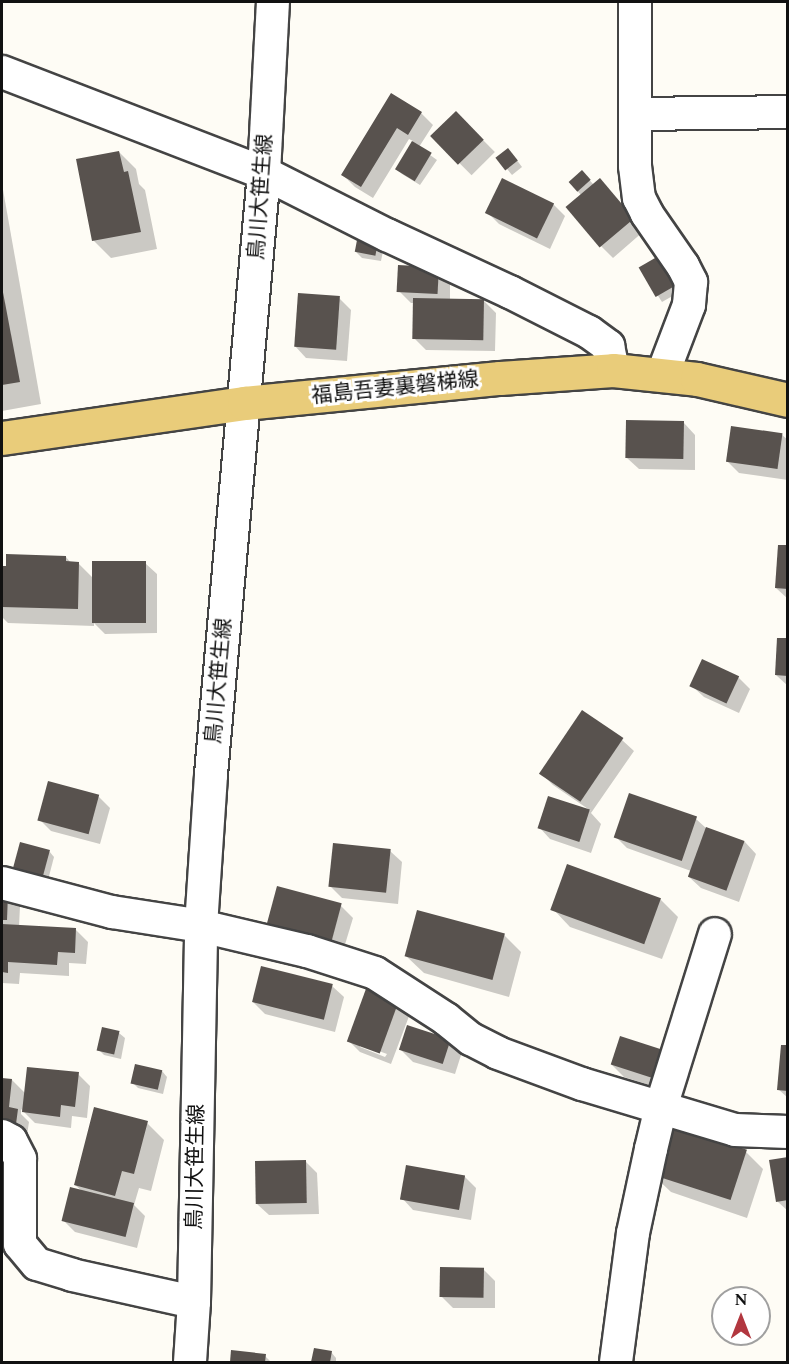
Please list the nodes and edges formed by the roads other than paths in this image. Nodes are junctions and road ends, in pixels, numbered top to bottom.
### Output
1 (273, 2) edge
2 (635, 2) edge
3 (2, 72) edge
4 (788, 112) edge
5 (635, 114) junction
6 (264, 172) junction
7 (614, 370) junction
8 (663, 373) junction
9 (788, 400) edge
10 (244, 403) junction
11 (2, 438) edge
12 (2, 883) edge
13 (201, 926) junction
14 (715, 934) dead end
15 (661, 1107) junction
16 (788, 1132) edge
17 (2, 1136) edge
18 (2, 1248) edge
19 (38, 1264) junction
20 (194, 1302) junction
21 (190, 1362) edge
22 (616, 1362) edge

1 - 6 street, 鳥川大笹生線
2 - 5 street
3 - 6 street
4 - 5 street
5 - 8 street
6 - 7 street
6 - 10 street, 鳥川大笹生線
7 - 8 main road, 福島吾妻裏磐梯線
7 - 10 main road, 福島吾妻裏磐梯線
8 - 9 main road, 福島吾妻裏磐梯線
10 - 11 main road, 福島吾妻裏磐梯線
10 - 13 street, 鳥川大笹生線
12 - 13 street
13 - 15 street
13 - 20 street, 鳥川大笹生線
14 - 15 street
15 - 16 street
15 - 22 street
17 - 19 street
18 - 19 street
19 - 20 street
20 - 21 street, 鳥川大笹生線

